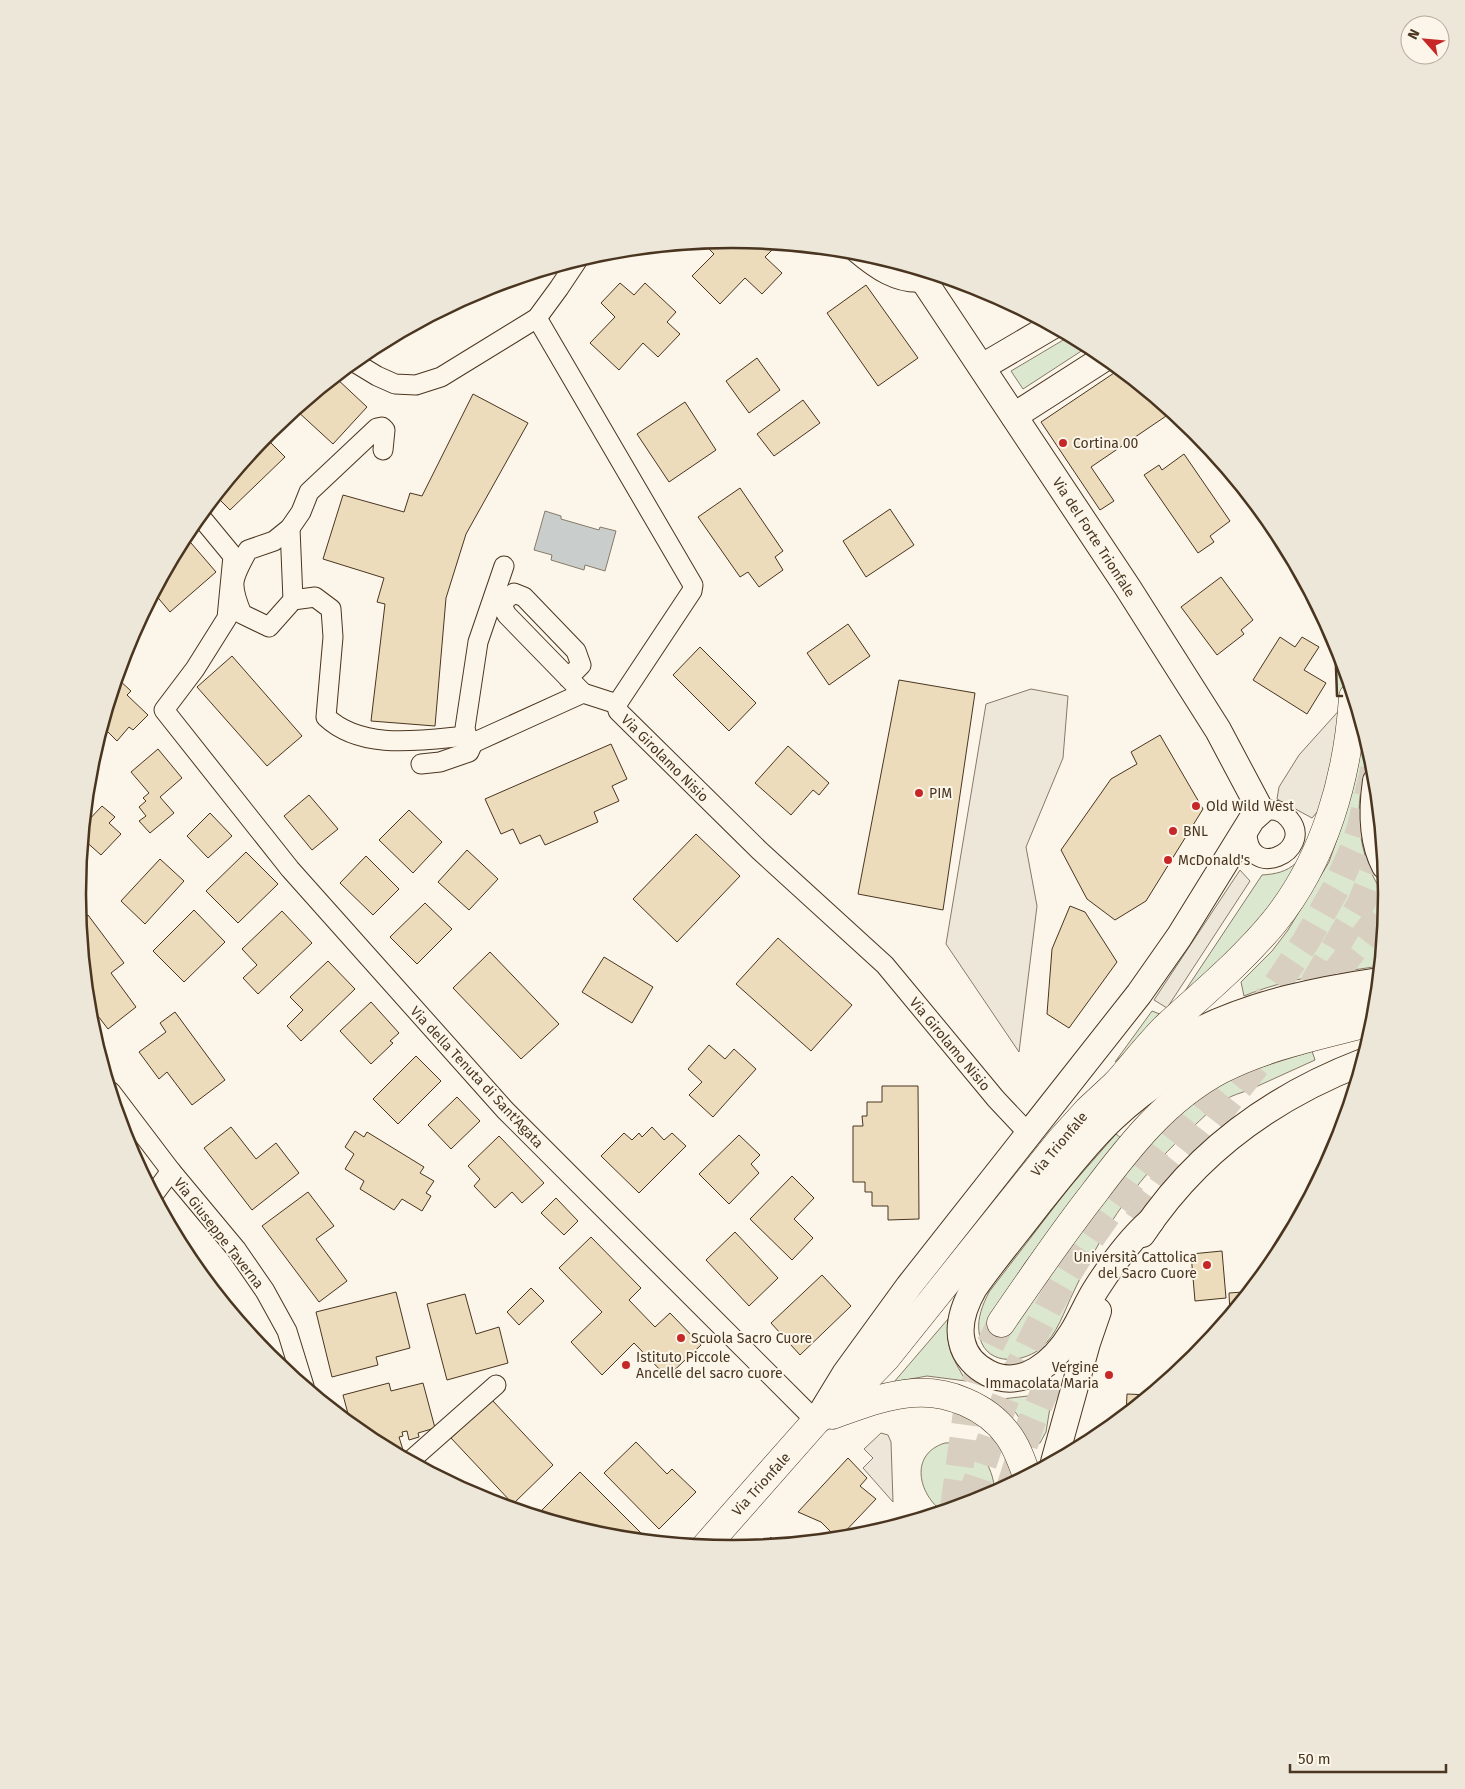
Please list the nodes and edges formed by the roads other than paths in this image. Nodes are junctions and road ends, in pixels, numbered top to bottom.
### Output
1 (870, 263) edge
2 (571, 269) edge
3 (918, 276) edge
4 (921, 277) edge
5 (537, 318) junction
6 (1046, 330) edge
7 (1099, 362) edge
8 (361, 366) edge
9 (982, 367) junction
10 (1014, 416) junction
11 (383, 450) dead end
12 (205, 522) edge
13 (290, 528) junction
14 (504, 566) dead end
15 (293, 600) junction
16 (568, 678) dead end
17 (583, 693) junction
18 (617, 704) junction
19 (1352, 711) edge
20 (470, 739) junction
21 (421, 764) dead end
22 (1254, 821) joint
23 (1372, 982) edge
24 (1368, 1006) edge
25 (1365, 1023) edge
26 (1356, 1065) edge
27 (1116, 1084) junction
28 (123, 1108) edge
29 (1029, 1134) junction
30 (171, 1171) junction
31 (158, 1189) edge
32 (1151, 1221) junction
33 (1001, 1322) tunnel mouth
34 (300, 1374) edge
35 (496, 1385) dead end
36 (816, 1421) junction
37 (1056, 1454) edge
38 (415, 1457) edge
39 (1025, 1470) edge
40 (711, 1540) edge

1 - 3 street
2 - 5 street
4 - 9 main road, Via del Forte Trionfale
5 - 8 street
5 - 18 street, Via Girolamo Nisio
6 - 9 main road
7 - 10 main road
9 - 10 main road, Via del Forte Trionfale
10 - 22 main road, Via del Forte Trionfale
11 - 13 street
12 - 36 street, Via della Tenuta di Sant'Agata
13 - 15 street
13 - 15 street
14 - 20 street
15 - 20 street
16 - 17 street
17 - 18 street
17 - 20 street
18 - 29 street, Via Girolamo Nisio
19 - 27 main road
20 - 21 street
22 - 29 main road, Via Trionfale
23 - 27 main road, Via Trionfale
24 - 32 main road
25 - 33 main road
26 - 32 main road
27 - 36 main road, Via Trionfale
28 - 30 street, Via Giuseppe Taverna
29 - 36 main road, Via Trionfale
30 - 31 street
30 - 34 street, Via Giuseppe Taverna
32 - 37 main road
35 - 38 street
36 - 39 main road
36 - 40 main road, Via Trionfale

